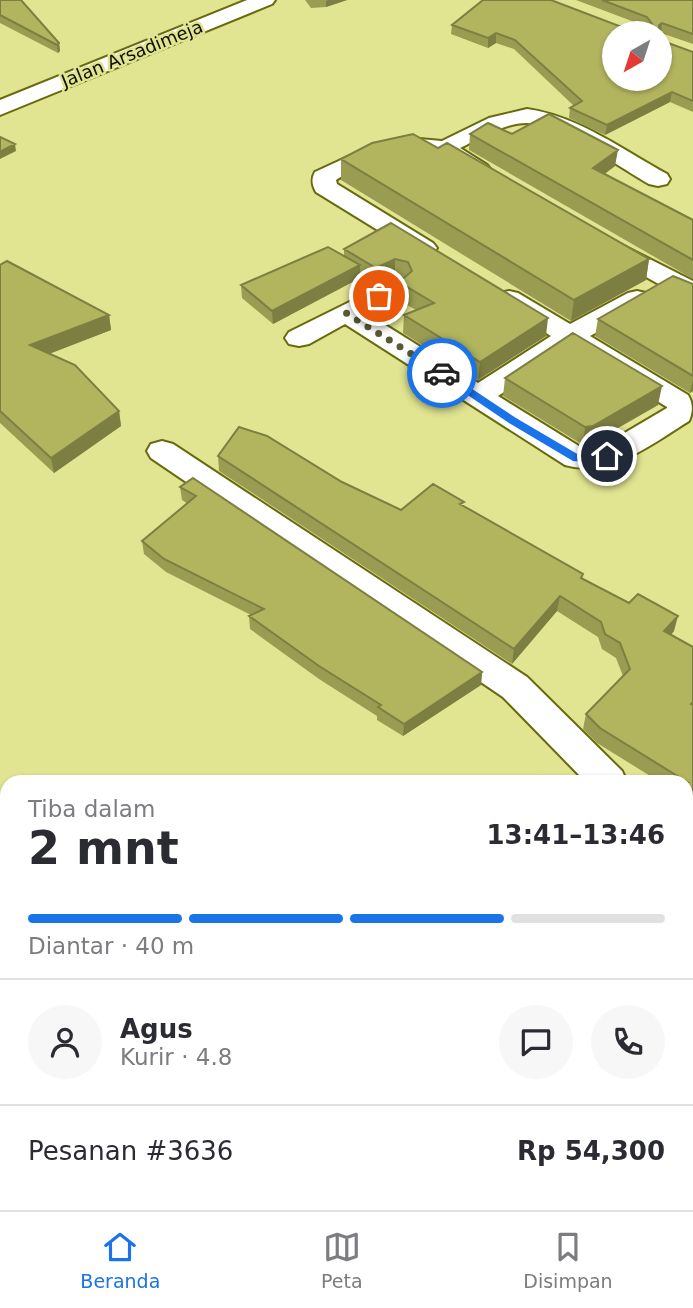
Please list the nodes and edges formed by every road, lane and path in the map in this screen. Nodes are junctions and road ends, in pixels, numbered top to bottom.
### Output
1 (265, 0) edge
2 (236, 4) edge
3 (0, 108) edge
4 (442, 148) junction
5 (658, 179) dead end
6 (502, 184) edge
7 (587, 233) edge
8 (441, 258) edge
9 (669, 279) junction
10 (488, 286) edge
11 (396, 287) dead end
12 (693, 292) edge
13 (346, 313) junction
14 (569, 336) junction
15 (299, 338) dead end
16 (478, 396) junction
17 (162, 451) dead end
18 (601, 775) edge

1 - 2 street, Jalan Arsadimeja
2 - 3 street, Jalan Arsadimeja
4 - 5 street
4 - 6 street
4 - 8 street
7 - 9 street
9 - 12 street
9 - 14 street
10 - 14 street
11 - 13 street
13 - 15 street
13 - 16 street
14 - 16 street
14 - 16 street
17 - 18 street

